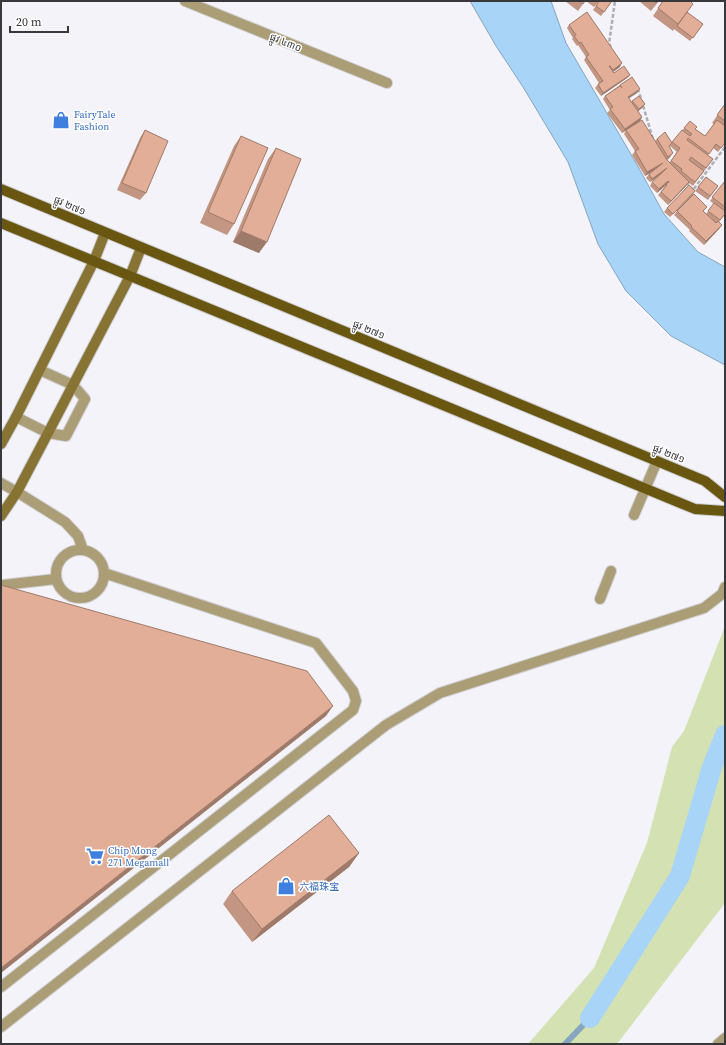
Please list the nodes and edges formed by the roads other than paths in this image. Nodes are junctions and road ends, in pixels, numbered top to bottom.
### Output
1 (185, 1) edge
2 (387, 83) dead end
3 (1, 189) edge
4 (1, 223) edge
5 (105, 233) junction
6 (141, 248) junction
7 (94, 261) junction
8 (130, 276) junction
9 (40, 370) junction
10 (72, 385) junction
11 (16, 417) junction
12 (48, 433) junction
13 (1, 444) edge
14 (656, 461) junction
15 (1, 483) edge
16 (645, 489) junction
17 (17, 492) junction
18 (725, 497) edge
19 (725, 511) edge
20 (634, 515) dead end
21 (1, 516) edge
22 (83, 550) junction
23 (611, 571) dead end
24 (104, 573) junction
25 (56, 579) junction
26 (1, 586) edge
27 (725, 587) edge
28 (600, 599) dead end
29 (1, 987) edge
30 (1, 1027) edge
31 (725, 1038) edge
32 (718, 1044) edge

1 - 2 street, ផ្លូវ ៤៣០
3 - 5 main road, ផ្លូវ ២៧១
4 - 7 main road
5 - 6 main road, ផ្លូវ ២៧១
5 - 7 street
6 - 8 street
6 - 14 main road, ផ្លូវ ២៧១
7 - 8 main road
7 - 9 street
8 - 10 street
8 - 16 main road
9 - 10 street
9 - 11 street
10 - 12 street
10 - 12 street
11 - 12 street
11 - 13 street
12 - 17 street
14 - 16 street
14 - 18 main road, ផ្លូវ ២៧១
15 - 17 street
16 - 19 main road
16 - 20 street
17 - 21 street
17 - 22 street
22 - 24 street
22 - 25 street
23 - 28 street
24 - 25 street
24 - 29 street
25 - 26 street
27 - 30 street
31 - 32 street

